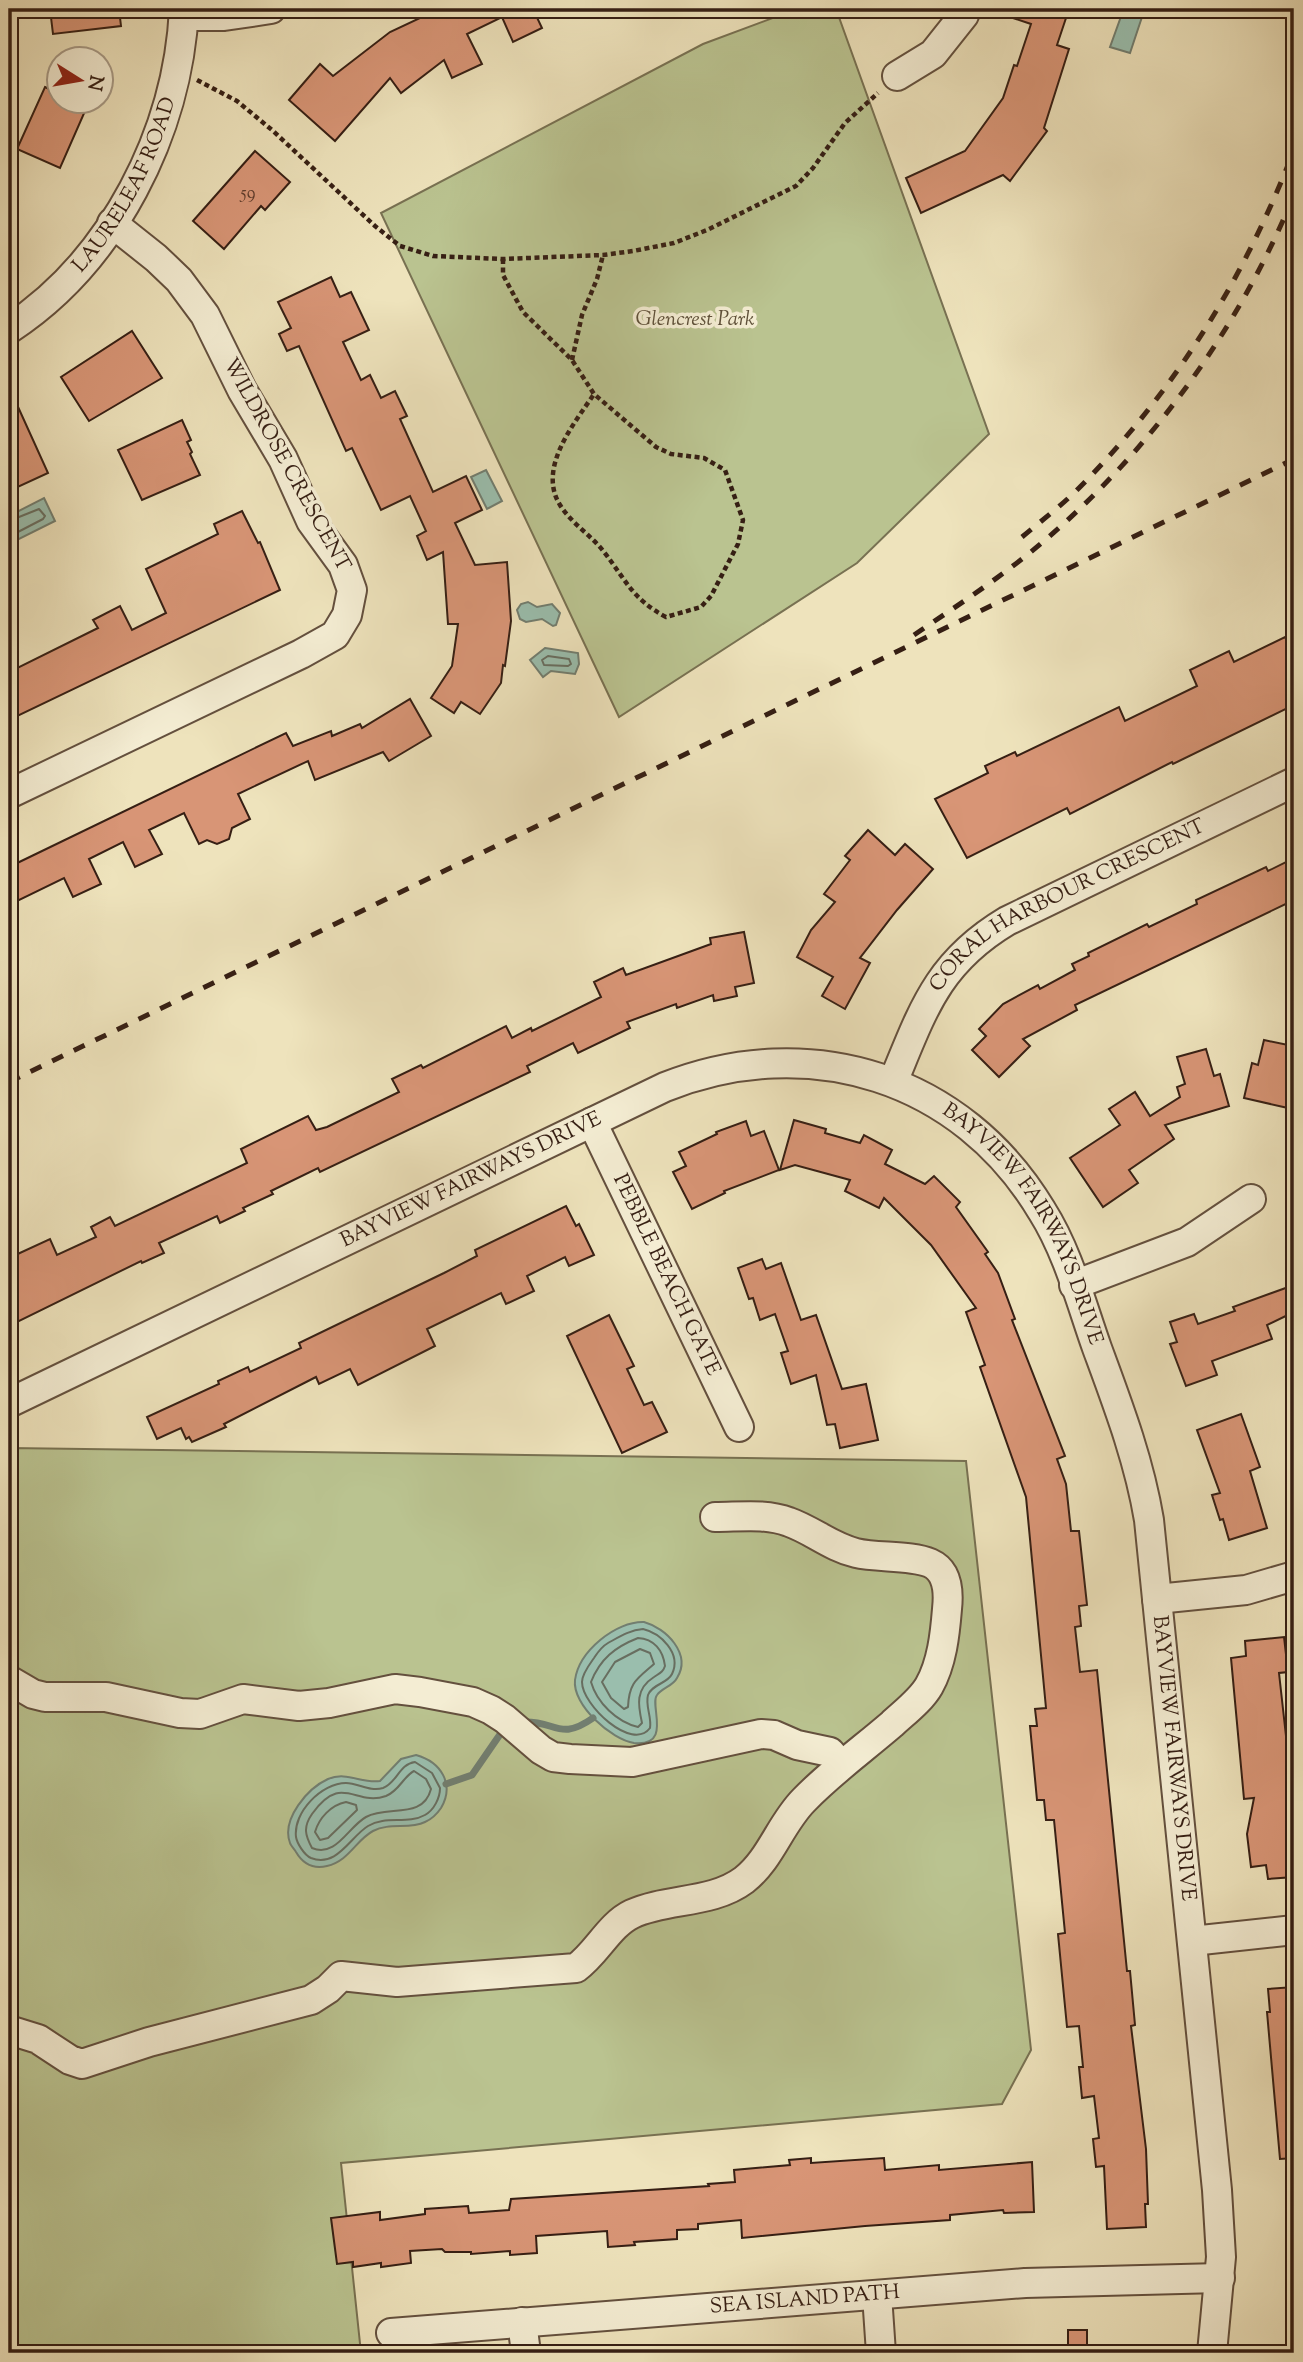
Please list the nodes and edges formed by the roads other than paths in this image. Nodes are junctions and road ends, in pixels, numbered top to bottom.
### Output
1 (271, 9) edge
2 (966, 9) edge
3 (184, 12) edge
4 (897, 76) road end
5 (112, 223) junction
6 (9, 329) edge
7 (1294, 782) edge
8 (9, 794) edge
9 (893, 1082) junction
10 (592, 1122) junction
11 (1251, 1199) dead end
12 (1074, 1285) junction
13 (9, 1403) edge
14 (739, 1427) dead end
15 (715, 1517) dead end
16 (1294, 1576) edge
17 (1157, 1599) junction
18 (9, 1679) edge
19 (841, 1765) junction
20 (1294, 1930) edge
21 (1192, 1941) junction
22 (9, 2030) edge
23 (1220, 2278) junction
24 (877, 2295) junction
25 (522, 2322) junction
26 (391, 2333) dead end
27 (526, 2353) edge
28 (881, 2353) edge
29 (1212, 2353) edge

1 - 3 street
2 - 4 street
3 - 5 street, LAURELEAF ROAD
5 - 6 street, LAURELEAF ROAD
5 - 8 street, WILDROSE CRESCENT
7 - 9 street, CORAL HARBOUR CRESCENT
9 - 10 street, BAYVIEW FAIRWAYS DRIVE
9 - 12 street, BAYVIEW FAIRWAYS DRIVE
10 - 13 street, BAYVIEW FAIRWAYS DRIVE
10 - 14 street, PEBBLE BEACH GATE
11 - 12 street
12 - 17 street, BAYVIEW FAIRWAYS DRIVE
15 - 19 street
16 - 17 street
17 - 21 street, BAYVIEW FAIRWAYS DRIVE
18 - 19 street
19 - 22 street
20 - 21 street
21 - 23 street, BAYVIEW FAIRWAYS DRIVE
23 - 24 street, SEA ISLAND PATH
23 - 29 street, BAYVIEW FAIRWAYS DRIVE
24 - 25 street, SEA ISLAND PATH
24 - 28 street
25 - 26 street, SEA ISLAND PATH
25 - 27 street

